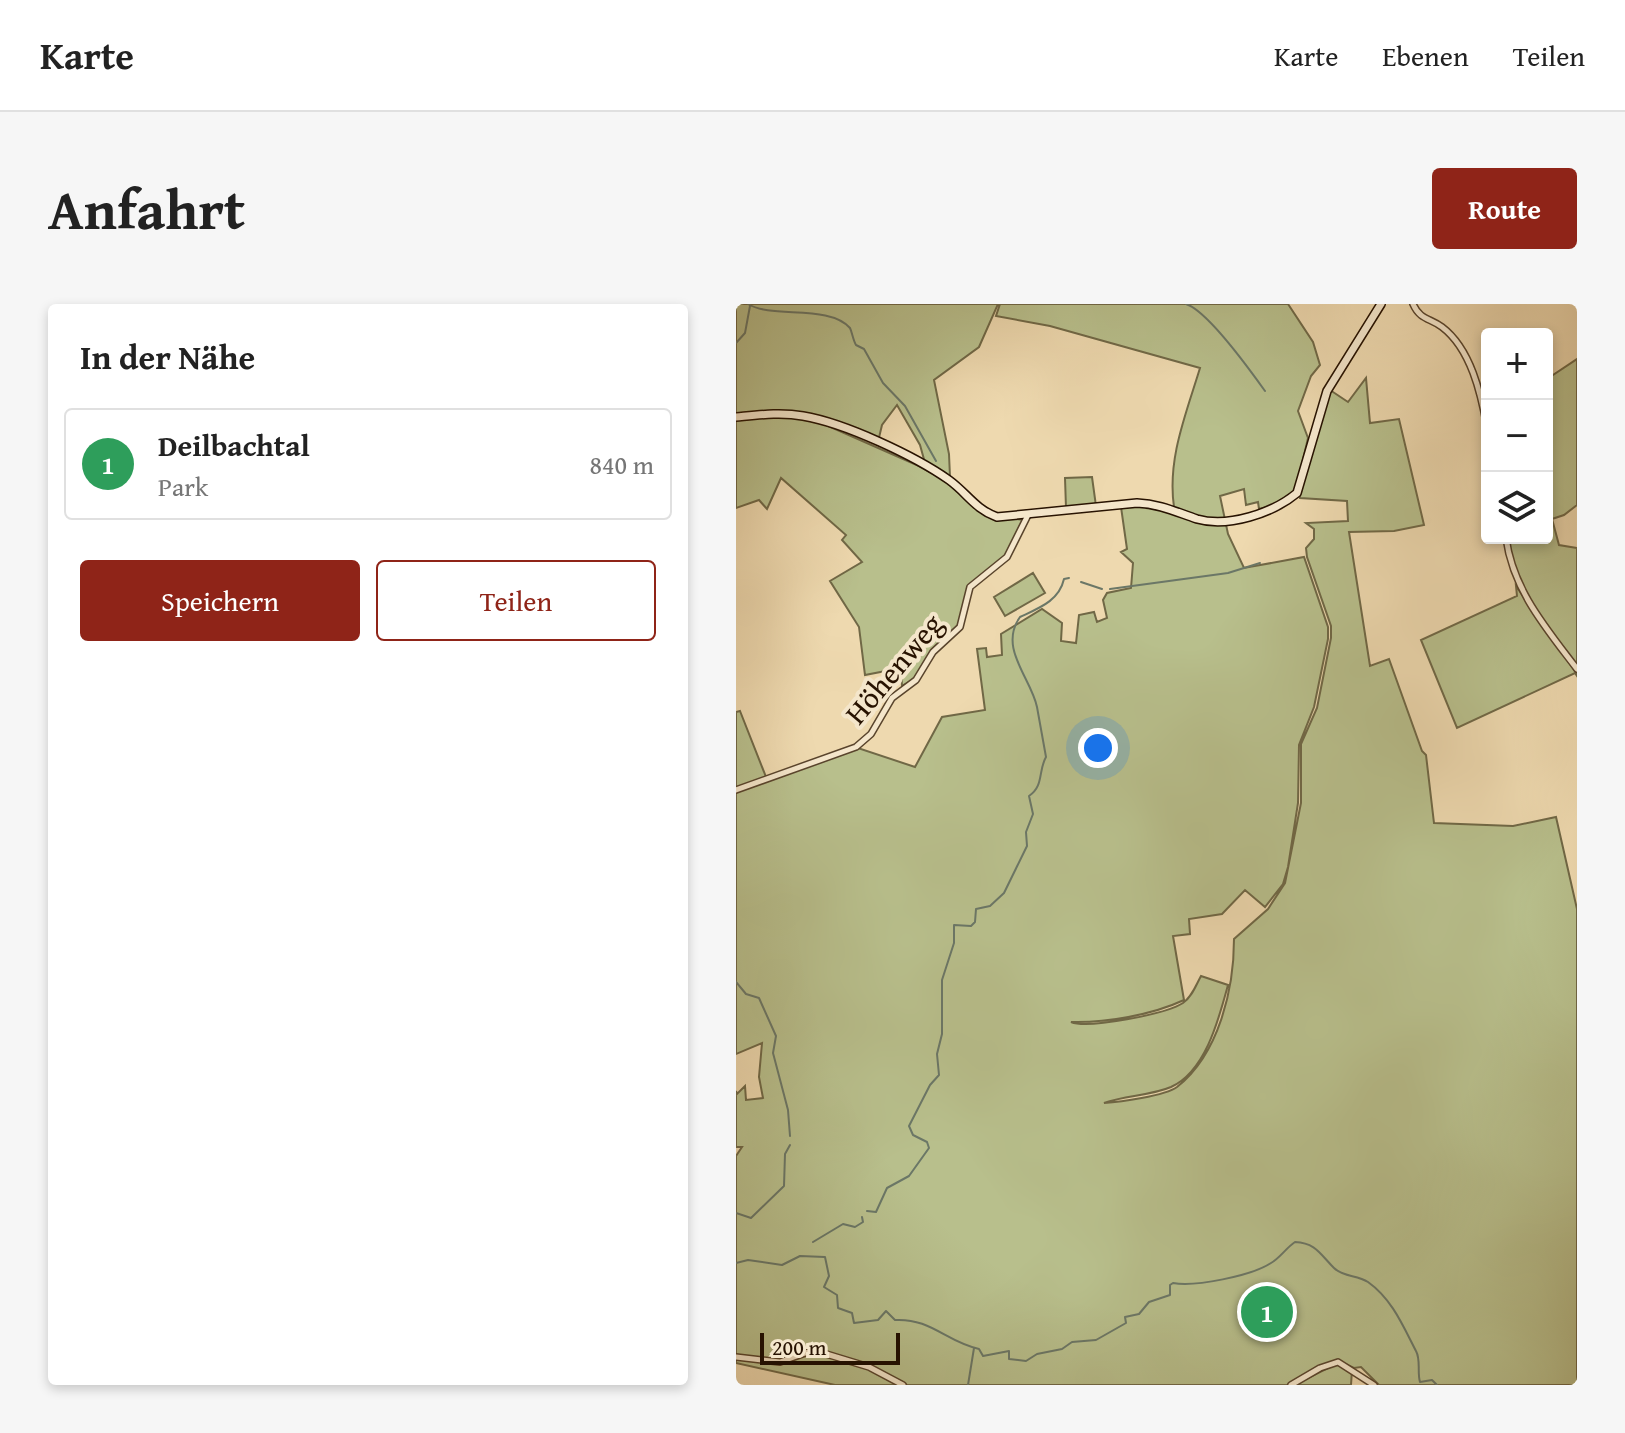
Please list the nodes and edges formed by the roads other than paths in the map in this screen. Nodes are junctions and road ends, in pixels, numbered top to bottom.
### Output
1 (1381, 304) edge
2 (1413, 304) edge
3 (1481, 403) edge
4 (736, 417) edge
5 (1028, 515) junction
6 (1507, 544) edge
7 (1577, 669) edge
8 (736, 790) edge
9 (736, 1357) edge
10 (903, 1385) edge
11 (1291, 1385) edge
12 (1374, 1385) edge

1 - 5 street
2 - 3 street
4 - 5 street
5 - 8 street, Höhenweg
6 - 7 street
9 - 10 street
11 - 12 street

